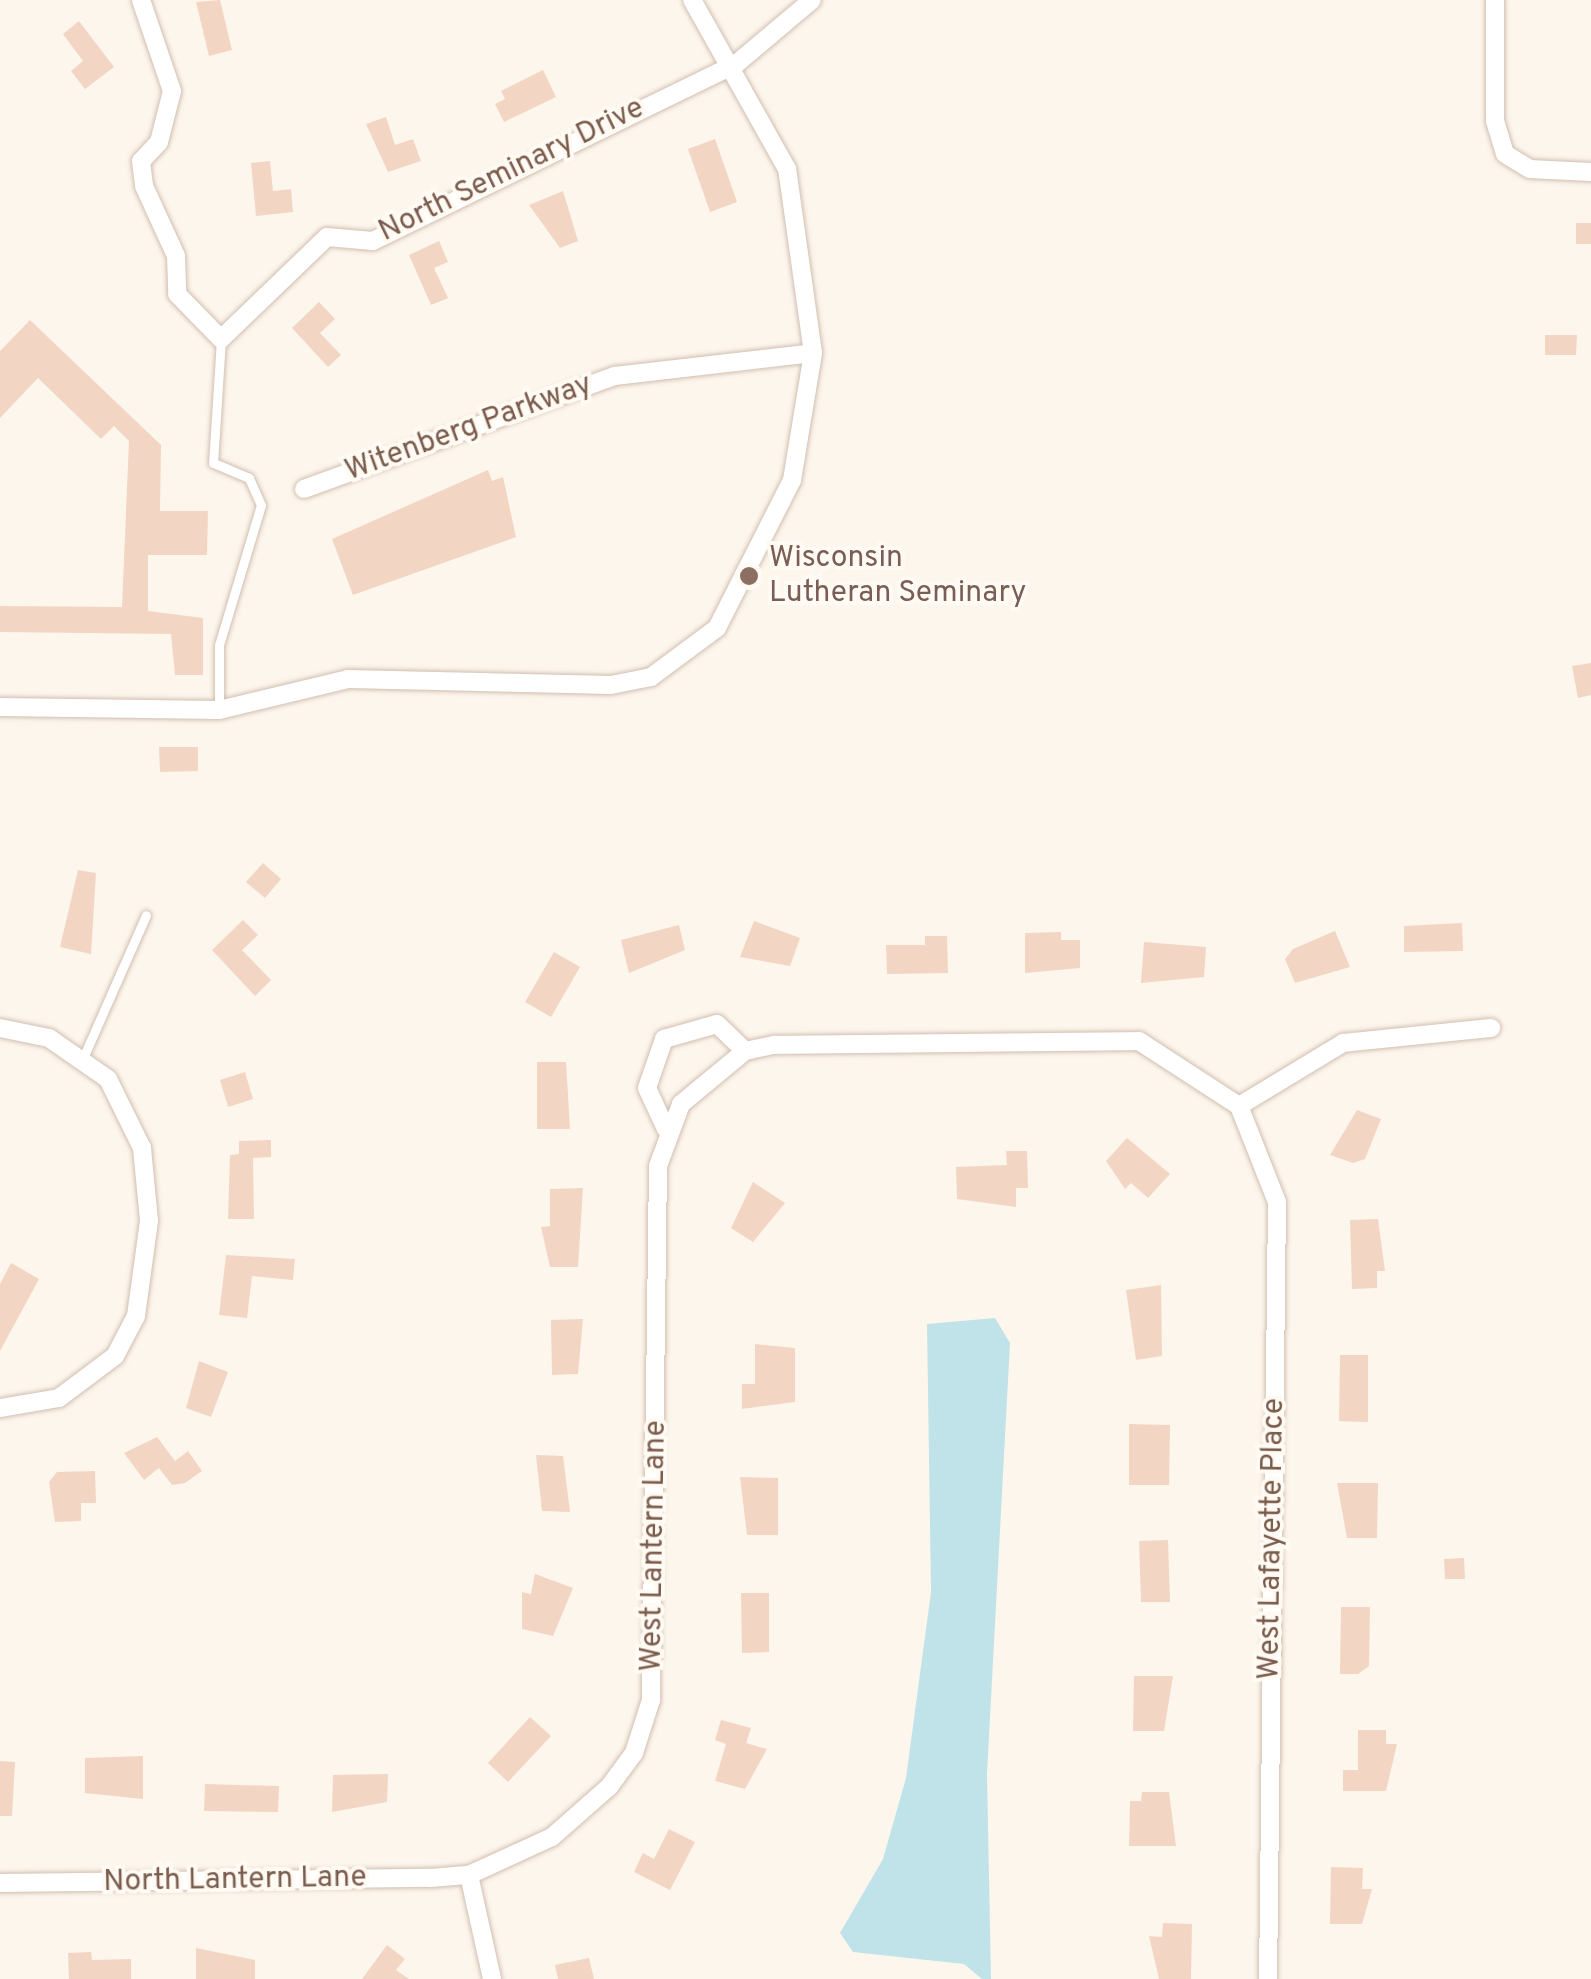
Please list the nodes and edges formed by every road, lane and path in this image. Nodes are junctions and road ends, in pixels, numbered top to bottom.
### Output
1 (140, 0) edge
2 (692, 0) edge
3 (812, 0) edge
4 (1495, 0) edge
5 (736, 64) junction
6 (1591, 172) edge
7 (221, 339) junction
8 (813, 353) junction
9 (304, 490) dead end
10 (0, 707) edge
11 (219, 710) junction
12 (146, 915) dead end
13 (0, 1028) edge
14 (1491, 1028) dead end
15 (745, 1051) junction
16 (84, 1058) junction
17 (1239, 1106) junction
18 (666, 1128) junction
19 (0, 1408) edge
20 (469, 1874) junction
21 (0, 1883) edge
22 (492, 1979) edge
23 (1268, 1979) edge

1 - 7 street
2 - 5 street
3 - 5 street, North Seminary Drive
4 - 6 street
5 - 7 street, North Seminary Drive
5 - 8 street
7 - 11 lane
8 - 9 street, Witenberg Parkway
8 - 11 street
10 - 11 street
12 - 16 lane
13 - 16 street
14 - 17 street
15 - 17 street
15 - 18 street
15 - 18 street, West Lantern Lane
16 - 19 street
17 - 23 street, West Lafayette Place
18 - 20 street, West Lantern Lane
20 - 21 street, North Lantern Lane
20 - 22 street

